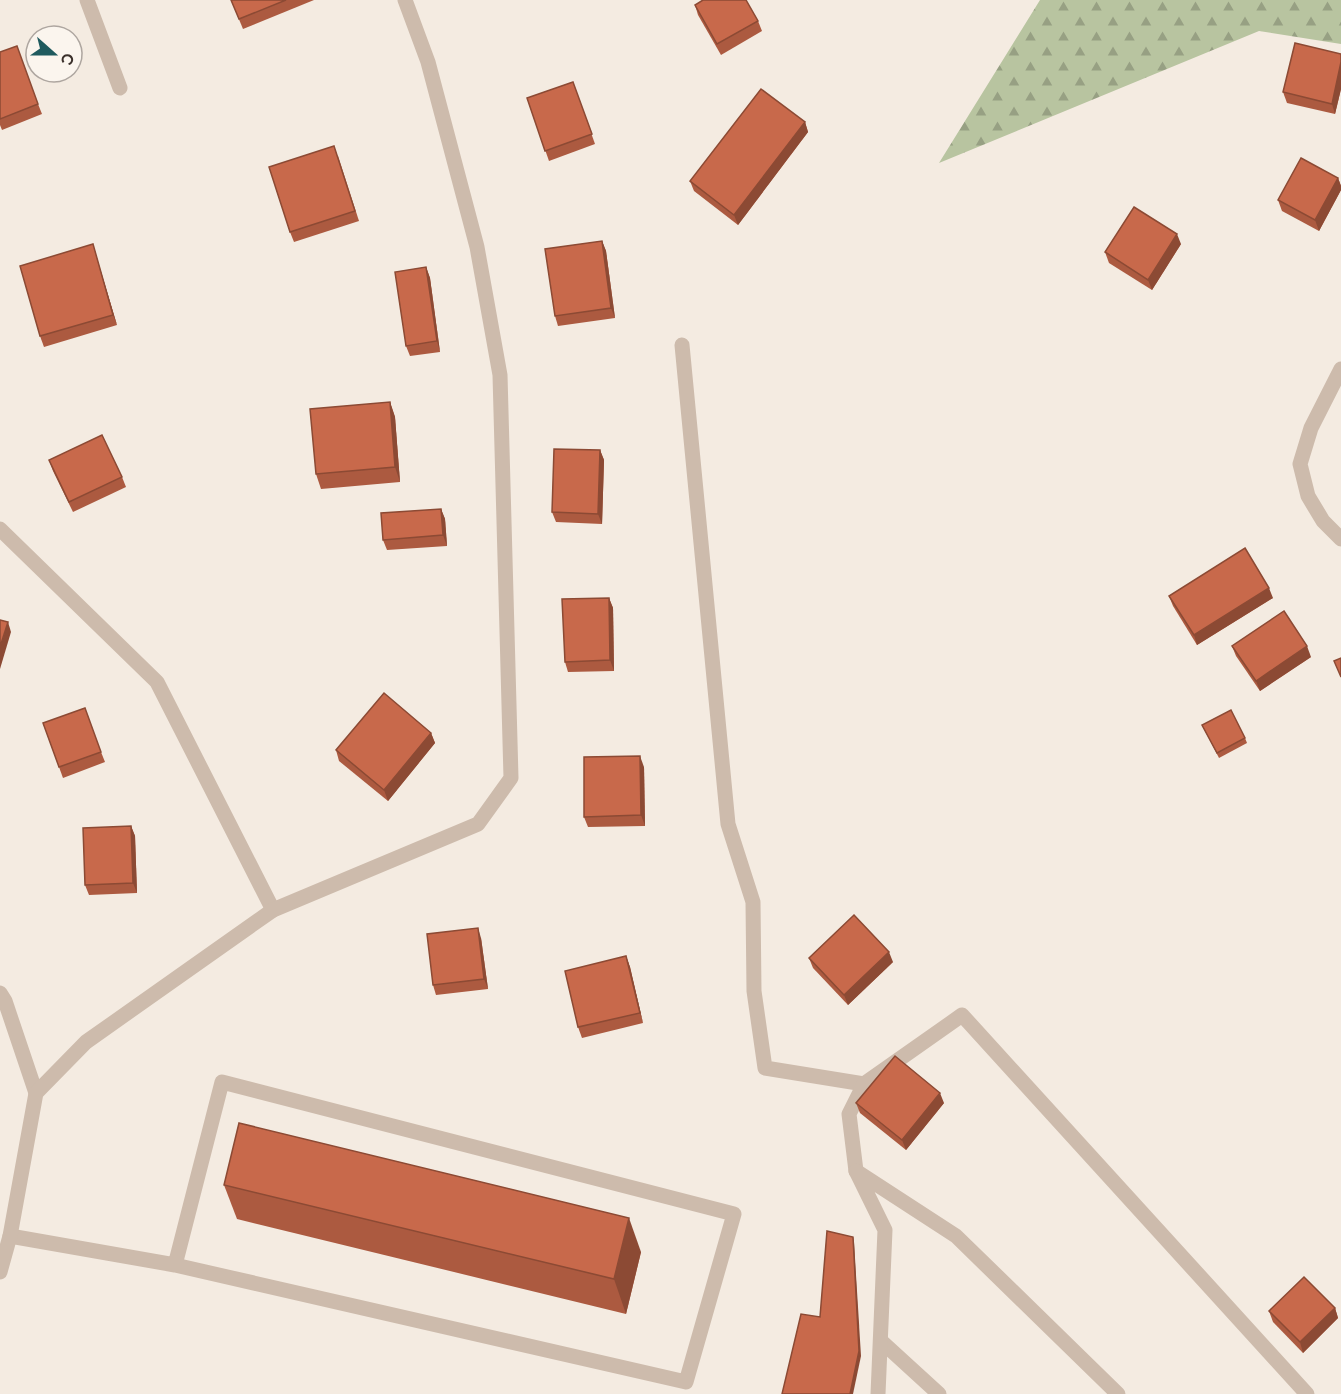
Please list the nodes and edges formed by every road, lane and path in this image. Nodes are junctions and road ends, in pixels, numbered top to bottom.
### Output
1 (87, 0) edge
2 (405, 0) edge
3 (120, 88) dead end
4 (682, 345) dead end
5 (1341, 369) edge
6 (0, 529) edge
7 (1341, 539) edge
8 (273, 910) junction
9 (0, 993) edge
10 (864, 1084) junction
11 (36, 1093) junction
12 (856, 1171) junction
13 (10, 1236) junction
14 (175, 1265) junction
15 (0, 1272) edge
16 (880, 1341) junction
17 (879, 1394) edge
18 (939, 1394) edge
19 (1118, 1394) edge
20 (1307, 1394) edge

1 - 3 street
2 - 8 street
4 - 10 street
5 - 7 street
6 - 8 street
8 - 11 street
9 - 11 street
10 - 12 street
10 - 20 street
11 - 13 street
12 - 16 street
12 - 19 street
13 - 14 street
13 - 15 street
14 - 14 street
16 - 17 street
16 - 18 street

